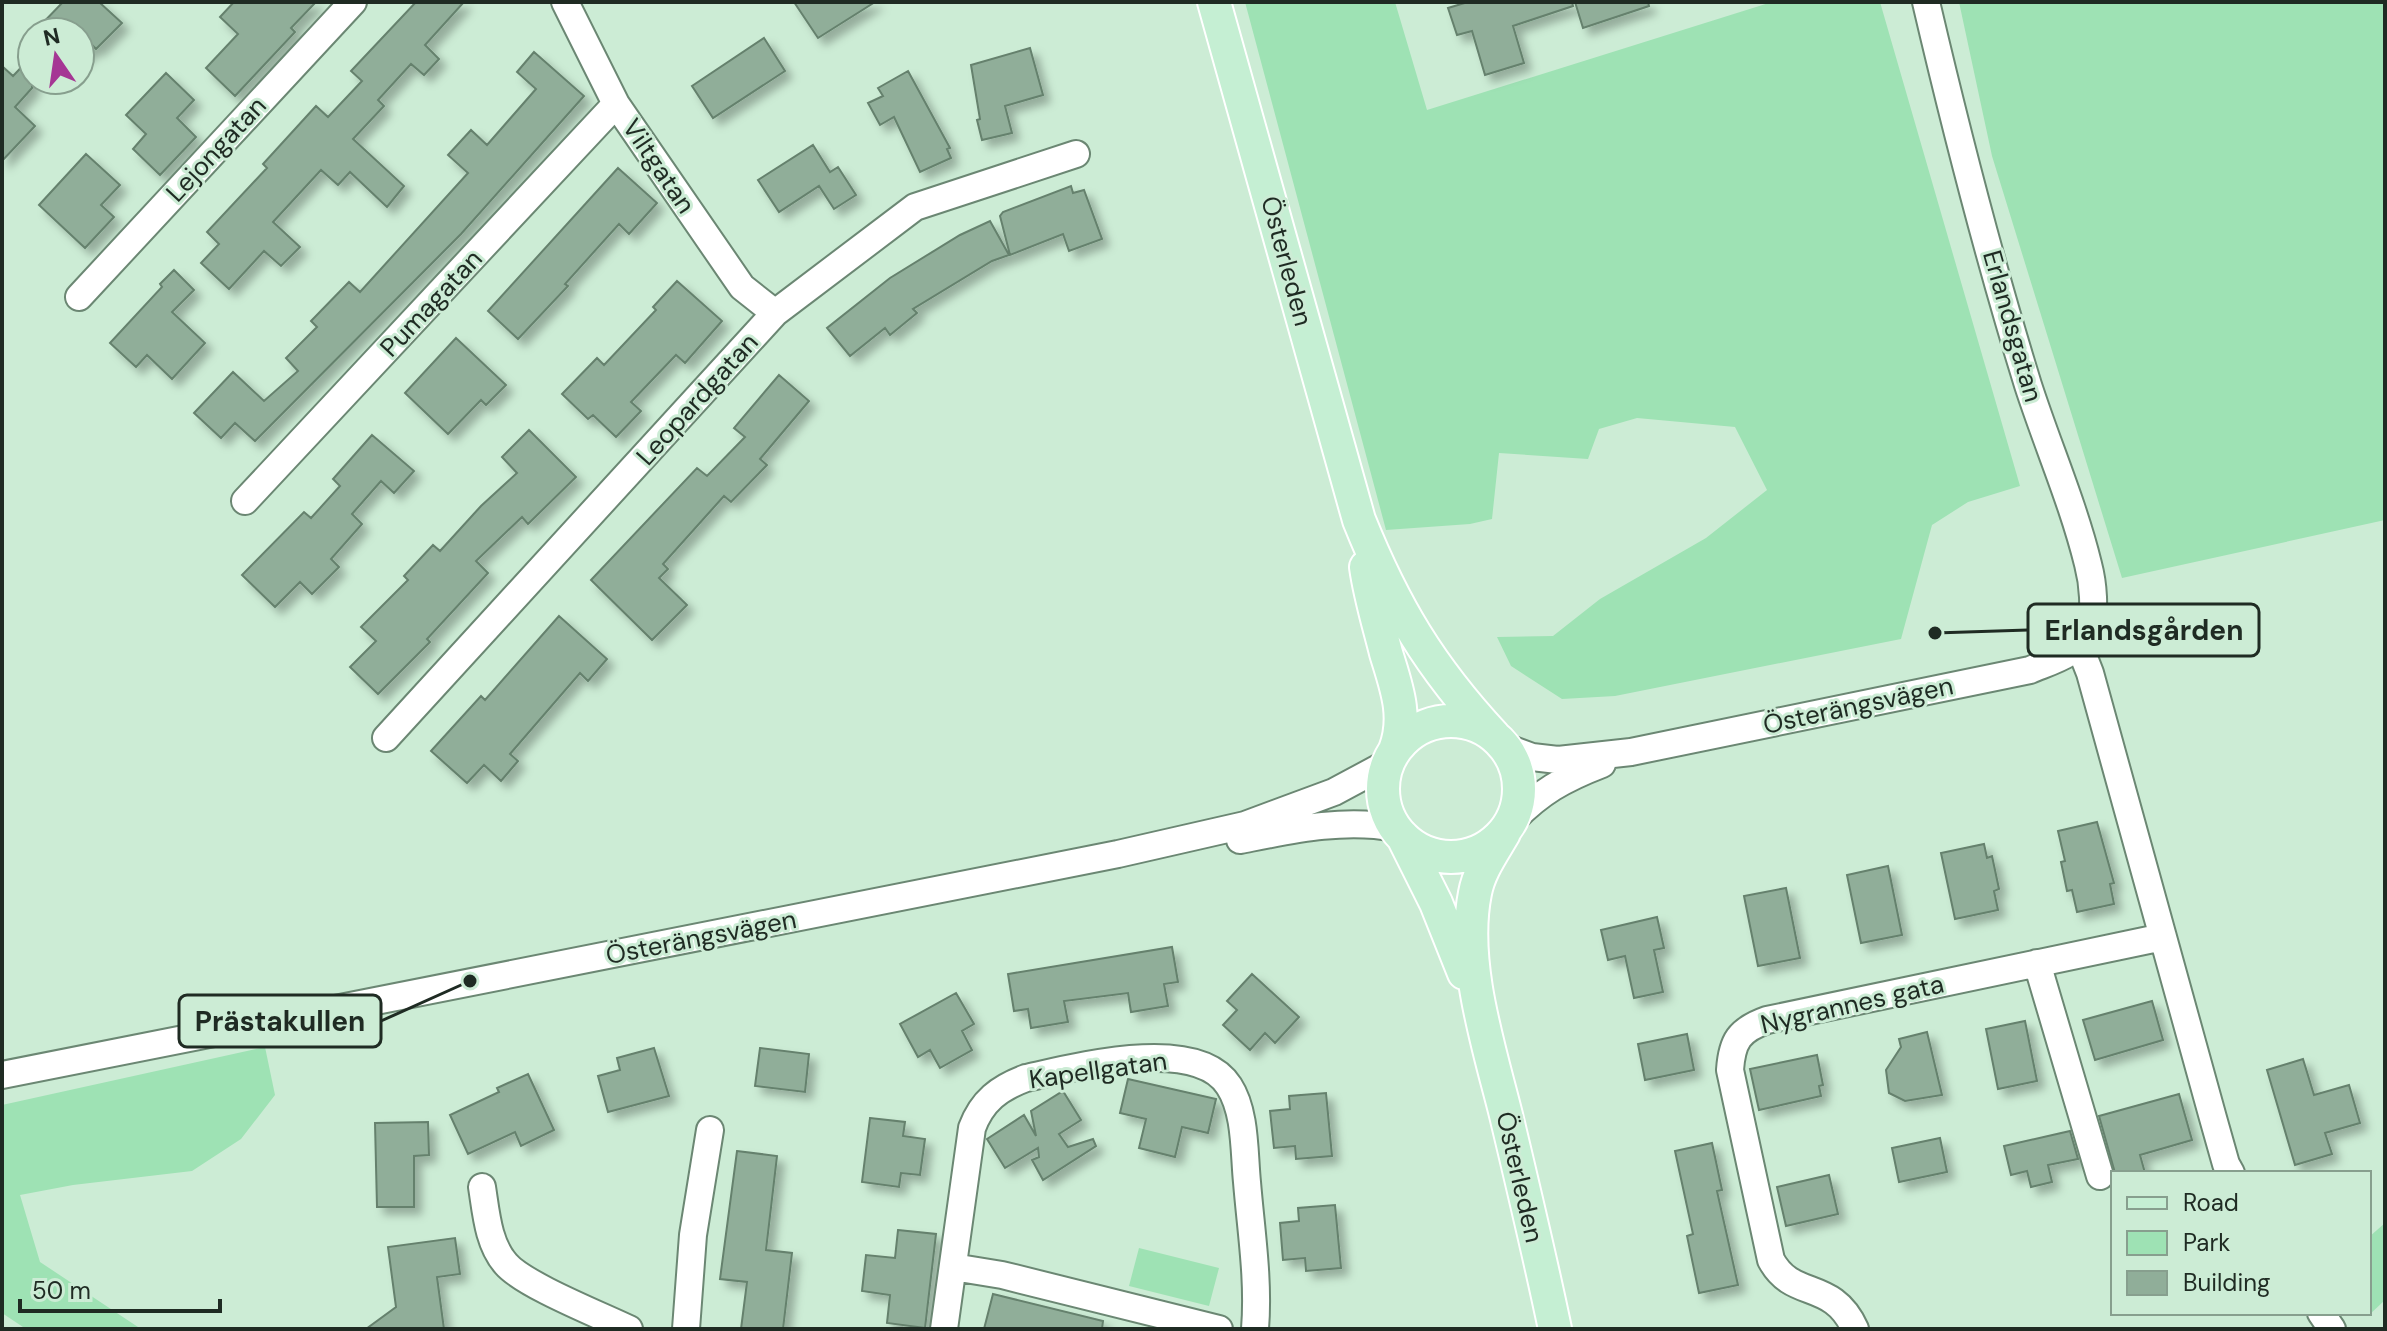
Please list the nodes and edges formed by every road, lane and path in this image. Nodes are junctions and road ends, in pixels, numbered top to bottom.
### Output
1 (353, 2) edge
2 (565, 2) edge
3 (1214, 2) edge
4 (1926, 2) edge
5 (616, 104) junction
6 (1076, 154) dead end
7 (79, 297) dead end
8 (775, 313) junction
9 (245, 501) dead end
10 (1359, 520) junction
11 (2079, 645) junction
12 (386, 738) dead end
13 (1500, 742) junction
14 (1631, 752) junction
15 (1392, 757) junction
16 (1507, 827) junction
17 (1399, 832) junction
18 (2163, 937) junction
19 (2037, 963) junction
20 (1484, 1025) junction
21 (2, 1075) edge
22 (2, 1091) edge
23 (710, 1130) dead end
24 (2230, 1171) edge
25 (2100, 1176) dead end
26 (482, 1187) dead end
27 (953, 1267) junction
28 (629, 1329) edge
29 (686, 1329) edge
30 (944, 1329) edge
31 (1219, 1329) edge
32 (1255, 1329) edge
33 (1555, 1329) edge
34 (1855, 1329) edge

1 - 7 street, Lejongatan
2 - 5 street, Viltgatan
3 - 10 main road, Österleden
4 - 11 street, Erlandsgatan
5 - 8 street, Viltgatan
5 - 9 street, Pumagatan
6 - 8 street, Leopardgatan
8 - 12 street, Leopardgatan
10 - 13 main road, Österleden
10 - 15 main road, Österleden
11 - 14 street, Österängsvägen
11 - 18 street
13 - 14 street, Österängsvägen
13 - 15 main road
13 - 16 main road, Österleden
14 - 16 street, Österängsvägen
15 - 17 main road, Österleden
15 - 21 street, Österängsvägen
16 - 17 main road
16 - 20 main road, Österleden
17 - 20 main road, Österleden
17 - 22 street, Österängsvägen
18 - 19 street, Nygrannes gata
18 - 24 street
19 - 25 street
19 - 34 street, Nygrannes gata
20 - 33 main road, Österleden
23 - 29 street
26 - 28 street
27 - 30 street, Kapellgatan
27 - 31 street
27 - 32 street, Kapellgatan

